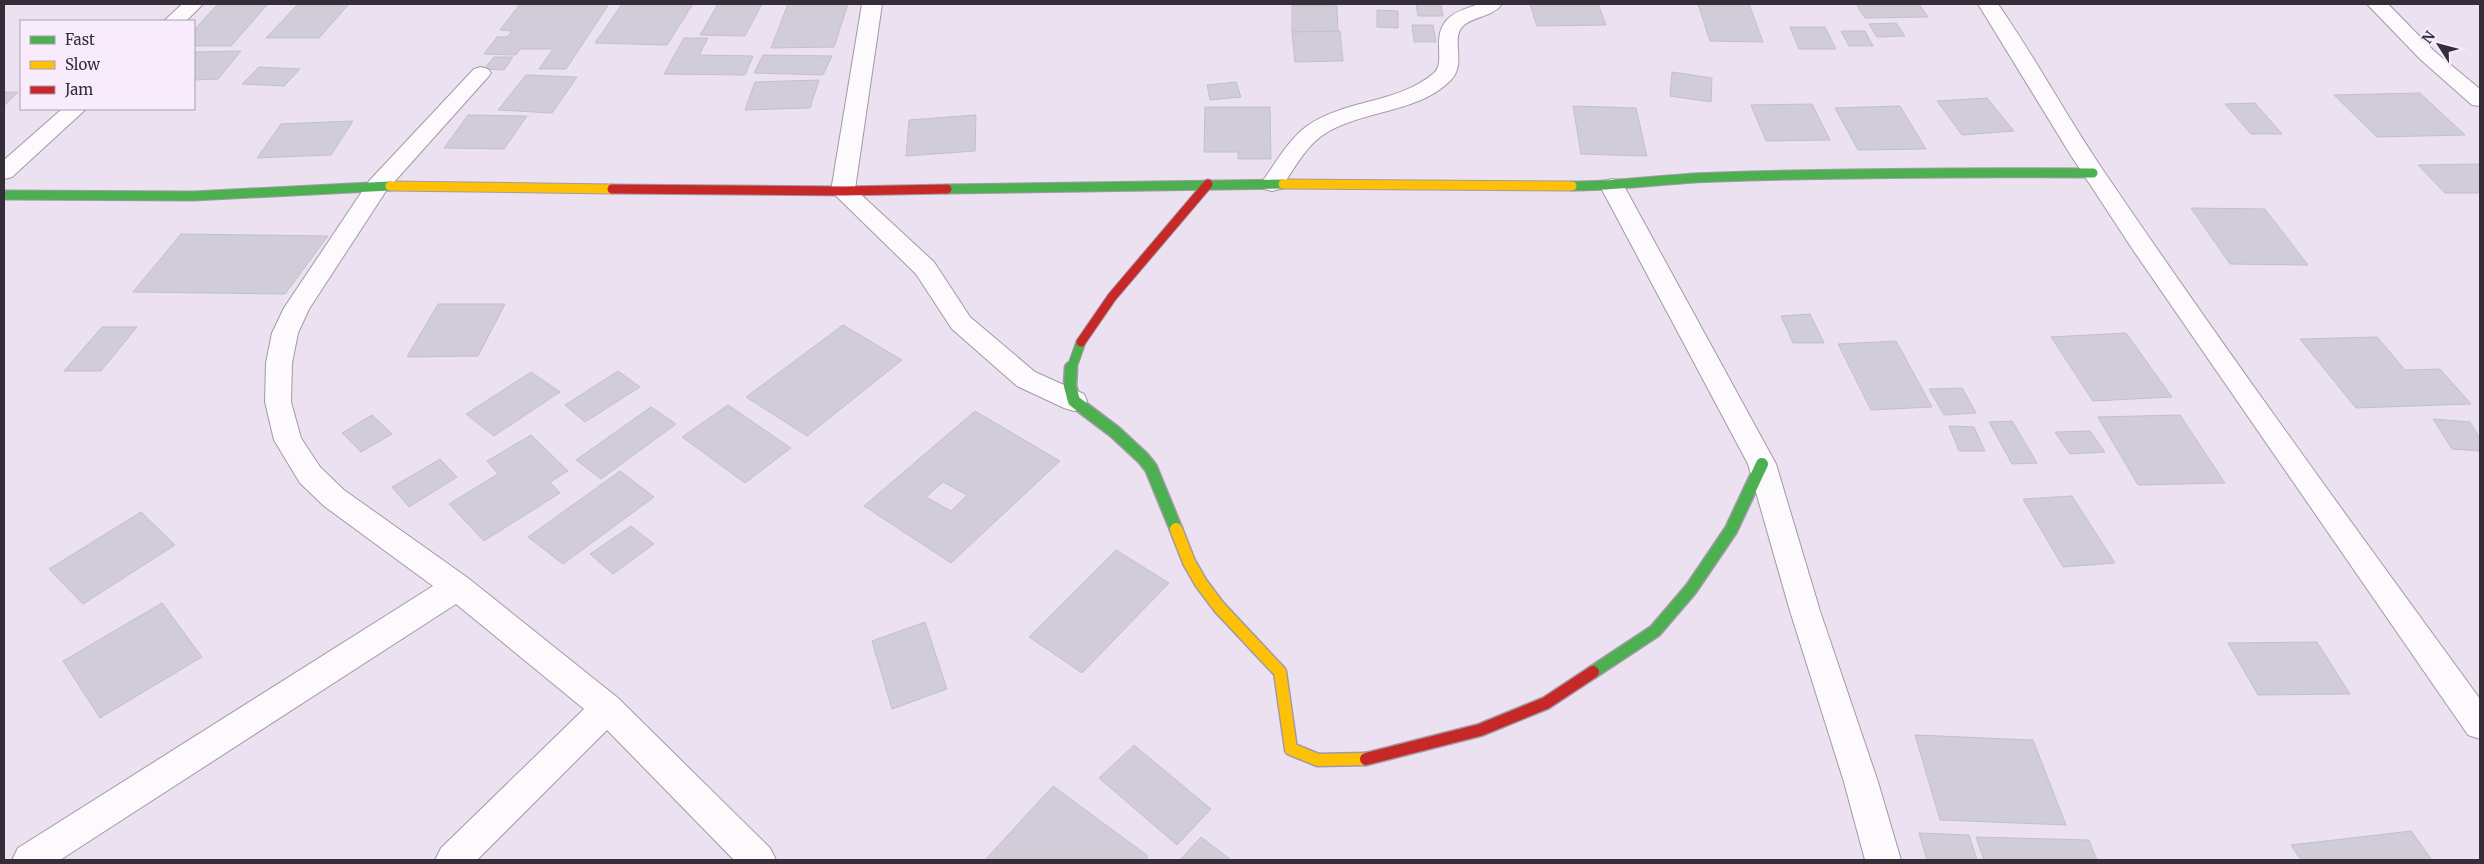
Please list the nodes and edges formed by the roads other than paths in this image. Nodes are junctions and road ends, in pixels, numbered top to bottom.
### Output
1 (193, 4) edge
2 (872, 4) edge
3 (1492, 4) edge
4 (1988, 4) edge
5 (2377, 4) edge
6 (175, 20) edge
7 (481, 73) dead end
8 (2480, 100) edge
9 (74, 110) edge
10 (4, 172) edge
11 (2093, 173) junction
12 (1208, 184) junction
13 (1272, 184) junction
14 (377, 186) junction
15 (1612, 186) junction
16 (842, 191) junction
17 (4, 195) edge
18 (1074, 401) junction
19 (1762, 464) junction
20 (457, 588) junction
21 (607, 708) junction
22 (2480, 725) edge
23 (30, 860) edge
24 (453, 860) edge
25 (758, 860) edge
26 (1882, 860) edge

1 - 6 street
2 - 16 street
3 - 13 street
4 - 11 street
5 - 8 street
7 - 14 street
9 - 10 street
11 - 15 street
11 - 22 street
12 - 13 street
12 - 16 street
12 - 18 street
13 - 15 street
14 - 16 street
14 - 17 street
14 - 20 street
15 - 19 street
16 - 18 street
18 - 19 street
19 - 26 street
20 - 21 street
20 - 23 street
21 - 24 street
21 - 25 street

